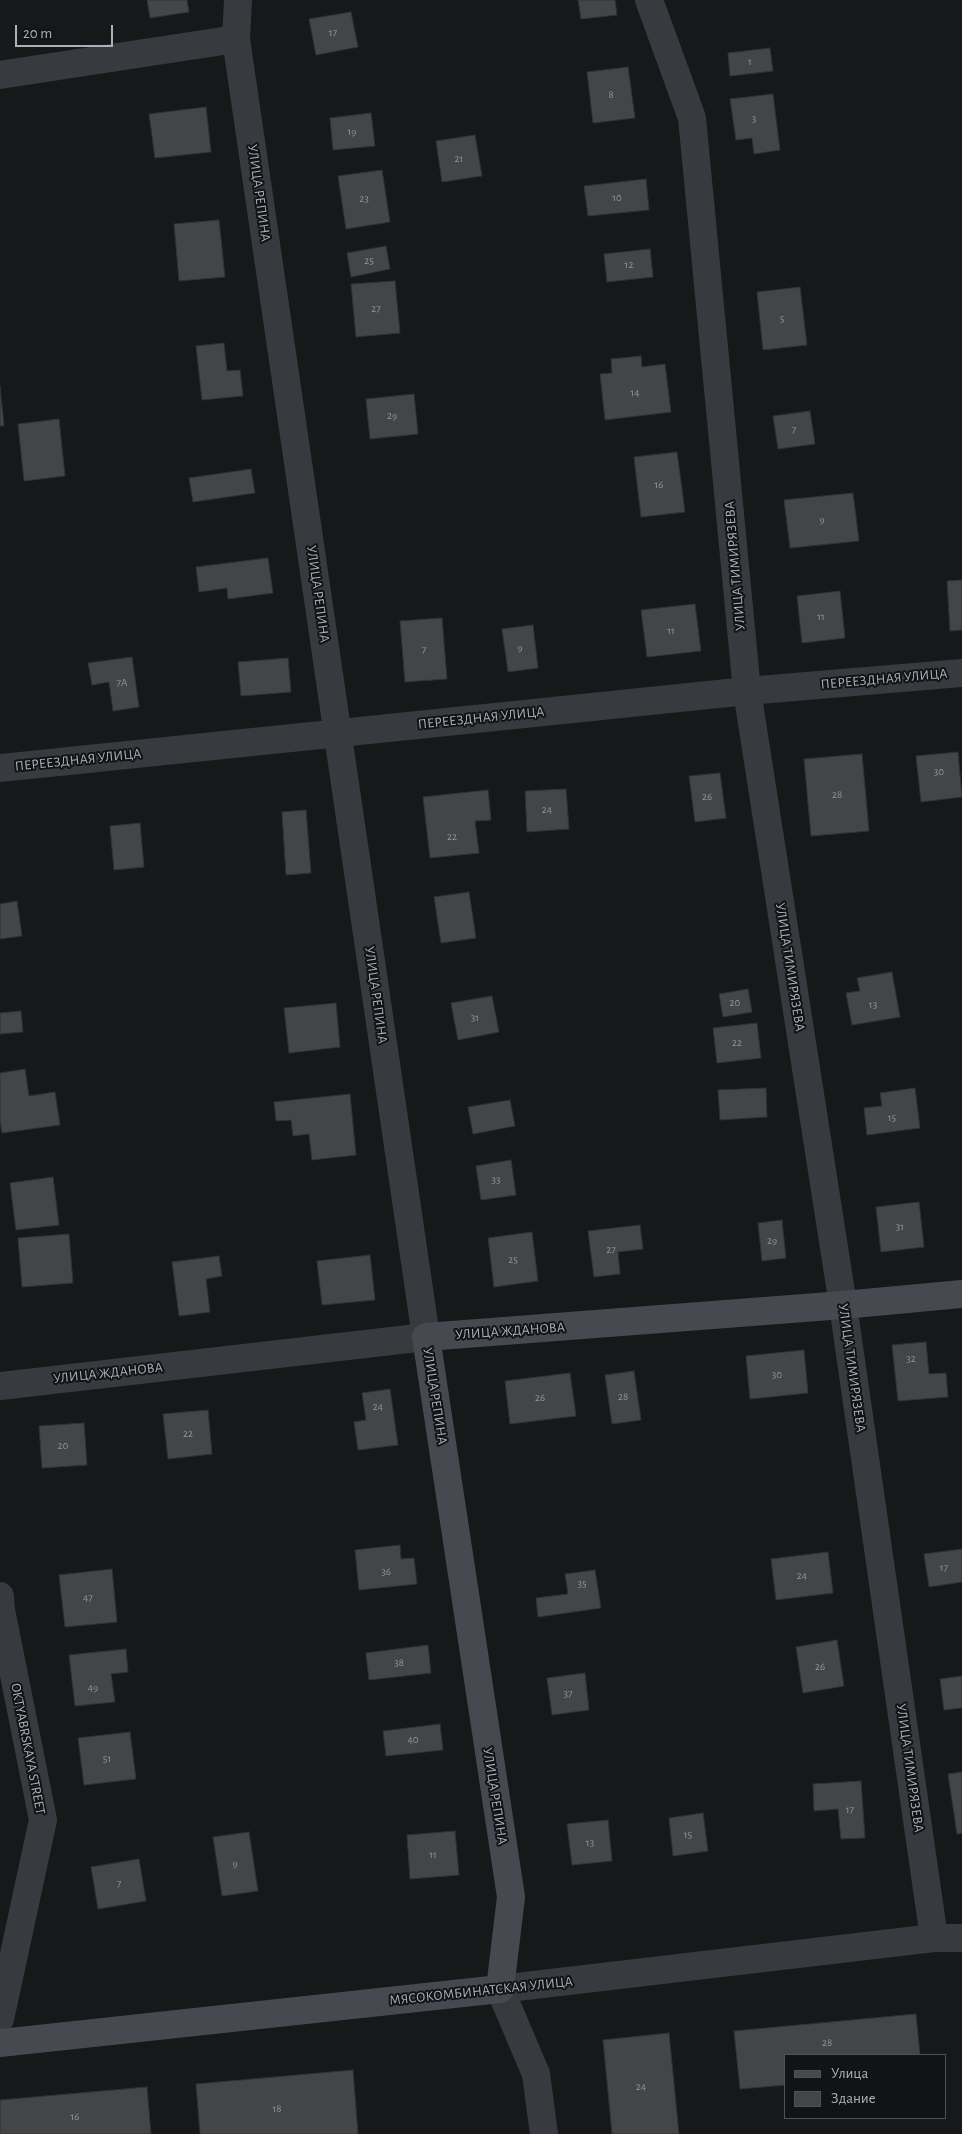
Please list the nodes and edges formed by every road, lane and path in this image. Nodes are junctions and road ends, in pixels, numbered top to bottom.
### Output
1 (238, 0) edge
2 (649, 0) edge
3 (236, 39) junction
4 (0, 75) edge
5 (962, 673) edge
6 (747, 691) junction
7 (338, 732) junction
8 (0, 768) edge
9 (962, 1294) edge
10 (842, 1305) junction
11 (426, 1337) junction
12 (0, 1386) edge
13 (0, 1596) edge
14 (934, 1938) junction
15 (962, 1938) edge
16 (500, 1990) junction
17 (0, 2019) edge
18 (0, 2043) edge
19 (544, 2134) edge

1 - 3 street, УЛИЦА РЕПИНА
2 - 6 street, УЛИЦА ТИМИРЯЗЕВА
3 - 4 street
3 - 7 street, УЛИЦА РЕПИНА
5 - 6 street, ПЕРЕЕЗДНАЯ УЛИЦА
6 - 7 street, ПЕРЕЕЗДНАЯ УЛИЦА
6 - 10 street, УЛИЦА ТИМИРЯЗЕВА
7 - 8 street, ПЕРЕЕЗДНАЯ УЛИЦА
7 - 11 street, УЛИЦА РЕПИНА
9 - 10 street, УЛИЦА ЖДАНОВА
10 - 11 street, УЛИЦА ЖДАНОВА
10 - 14 street, УЛИЦА ТИМИРЯЗЕВА
11 - 12 street, УЛИЦА ЖДАНОВА
11 - 16 street, УЛИЦА РЕПИНА
13 - 17 street, OKTYABRSKAYA STREET
14 - 15 street, МЯСОКОМБИНАТСКАЯ УЛИЦА
14 - 16 street, МЯСОКОМБИНАТСКАЯ УЛИЦА
16 - 18 street, МЯСОКОМБИНАТСКАЯ УЛИЦА
16 - 19 street

